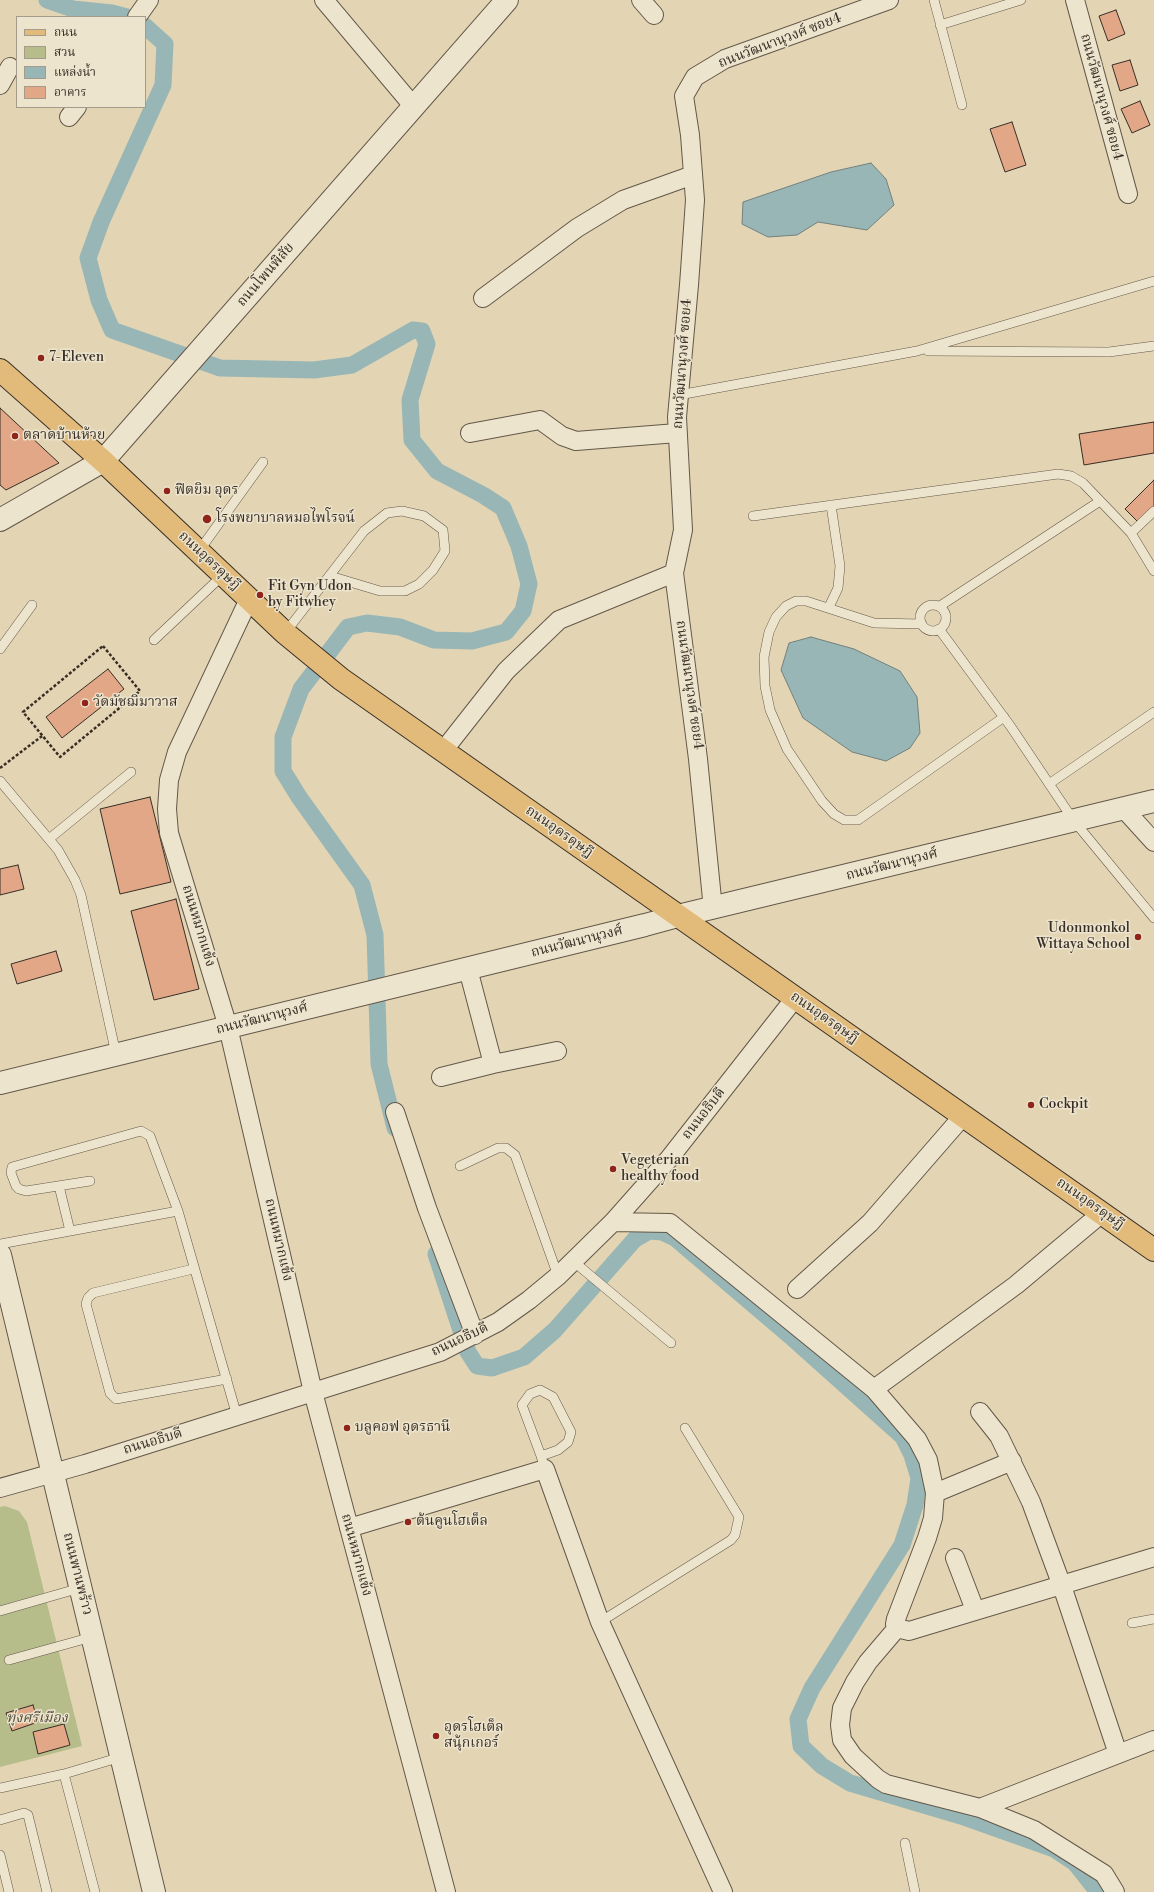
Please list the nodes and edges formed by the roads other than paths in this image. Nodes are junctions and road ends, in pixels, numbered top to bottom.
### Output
1 (149, 0) edge
2 (324, 0) edge
3 (507, 0) edge
4 (641, 0) edge
5 (890, 0) edge
6 (934, 0) edge
7 (1021, 0) edge
8 (1075, 0) edge
9 (654, 15) dead end
10 (138, 16) edge
11 (940, 25) junction
12 (10, 67) dead end
13 (0, 85) edge
14 (962, 105) dead end
15 (414, 107) junction
16 (693, 175) junction
17 (1128, 194) dead end
18 (1154, 281) edge
19 (483, 298) dead end
20 (1154, 346) edge
21 (917, 351) junction
22 (0, 370) edge
23 (678, 395) junction
24 (470, 433) dead end
25 (677, 433) junction
26 (103, 461) junction
27 (263, 462) dead end
28 (1100, 501) junction
29 (832, 505) junction
30 (1154, 511) edge
31 (753, 516) dead end
32 (0, 520) edge
33 (1131, 533) junction
34 (199, 551) junction
35 (1154, 572) edge
36 (674, 574) junction
37 (223, 575) junction
38 (330, 576) junction
39 (249, 599) junction
40 (32, 605) dead end
41 (940, 606) junction
42 (829, 608) junction
43 (922, 624) junction
44 (939, 629) junction
45 (285, 632) junction
46 (154, 640) dead end
47 (0, 649) edge
48 (1154, 712) edge
49 (1004, 717) junction
50 (443, 751) junction
51 (131, 772) dead end
52 (0, 781) edge
53 (1049, 784) junction
54 (1154, 801) edge
55 (1124, 808) junction
56 (1074, 821) junction
57 (49, 839) junction
58 (1154, 842) edge
59 (714, 909) junction
60 (678, 916) junction
61 (1154, 918) edge
62 (468, 969) junction
63 (795, 998) junction
64 (228, 1027) junction
65 (557, 1051) dead end
66 (116, 1054) junction
67 (493, 1064) junction
68 (441, 1076) dead end
69 (0, 1083) edge
70 (395, 1112) dead end
71 (963, 1116) junction
72 (460, 1166) dead end
73 (90, 1181) dead end
74 (59, 1186) junction
75 (178, 1211) junction
76 (1102, 1213) junction
77 (613, 1222) junction
78 (70, 1231) junction
79 (0, 1244) edge
80 (1154, 1250) edge
81 (0, 1255) edge
82 (573, 1261) junction
83 (193, 1269) junction
84 (558, 1276) junction
85 (797, 1289) dead end
86 (475, 1335) junction
87 (671, 1343) dead end
88 (227, 1379) junction
89 (874, 1389) junction
90 (313, 1392) junction
91 (980, 1412) dead end
92 (238, 1416) junction
93 (685, 1428) dead end
94 (1012, 1461) junction
95 (543, 1463) junction
96 (53, 1474) junction
97 (0, 1488) edge
98 (935, 1493) junction
99 (349, 1528) junction
100 (1154, 1557) edge
101 (955, 1558) dead end
102 (1062, 1586) junction
103 (80, 1588) junction
104 (975, 1610) junction
105 (0, 1612) edge
106 (1154, 1619) edge
107 (600, 1622) junction
108 (1132, 1624) dead end
109 (897, 1628) junction
110 (92, 1637) junction
111 (8, 1660) dead end
112 (1154, 1740) edge
113 (1118, 1754) junction
114 (121, 1757) junction
115 (64, 1774) junction
116 (0, 1788) edge
117 (980, 1808) junction
118 (0, 1820) edge
119 (905, 1843) dead end
120 (0, 1855) edge
121 (9, 1892) edge
122 (47, 1892) edge
123 (94, 1892) edge
124 (154, 1892) edge
125 (446, 1892) edge
126 (723, 1892) edge
127 (915, 1892) edge
128 (1115, 1892) edge

1 - 10 street
2 - 15 street
3 - 15 street, ถนนโพนพิสัย
4 - 9 street
5 - 16 street, ถนนวัฒนานุวงศ์ ซอย4
6 - 11 lane
7 - 11 lane
8 - 17 street, ถนนวัฒนานุวงศ์ ซอย4
11 - 14 lane
12 - 13 street
15 - 26 street, ถนนโพนพิสัย
16 - 19 street
16 - 23 street, ถนนวัฒนานุวงศ์ ซอย4
18 - 21 lane
20 - 21 lane
21 - 23 lane
22 - 26 main road, ถนนอุดรดุษฎี
23 - 25 street, ถนนวัฒนานุวงศ์ ซอย4
24 - 25 street
25 - 36 street, ถนนวัฒนานุวงศ์ ซอย4
26 - 32 street, ถนนโพนพิสัย
26 - 34 main road, ถนนอุดรดุษฎี
27 - 34 lane
28 - 29 lane
28 - 33 lane
28 - 41 lane
29 - 31 lane
29 - 42 lane
30 - 33 lane
33 - 35 lane
34 - 37 main road, ถนนอุดรดุษฎี
36 - 50 street
36 - 59 street, ถนนวัฒนานุวงศ์ ซอย4
37 - 39 main road, ถนนอุดรดุษฎี
37 - 46 lane
38 - 38 lane
38 - 45 lane
39 - 45 main road, ถนนอุดรดุษฎี
39 - 64 street, ถนนหมากแข้ง
40 - 47 lane
41 - 43 lane
41 - 44 lane
42 - 43 lane
42 - 49 lane
43 - 44 lane
44 - 49 lane
45 - 50 main road, ถนนอุดรดุษฎี
48 - 53 lane
49 - 53 lane
50 - 60 main road, ถนนอุดรดุษฎี
51 - 57 lane
52 - 57 lane
53 - 56 lane
54 - 55 street, ถนนวัฒนานุวงศ์
55 - 56 street, ถนนวัฒนานุวงศ์
55 - 58 street
56 - 59 street, ถนนวัฒนานุวงศ์
56 - 61 lane
57 - 66 lane
59 - 60 street, ถนนวัฒนานุวงศ์
60 - 62 street, ถนนวัฒนานุวงศ์
60 - 63 main road, ถนนอุดรดุษฎี
62 - 64 street, ถนนวัฒนานุวงศ์
62 - 67 street
63 - 71 main road, ถนนอุดรดุษฎี
63 - 77 street, ถนนอธิบดี
64 - 66 street, ถนนวัฒนานุวงศ์
64 - 90 street, ถนนหมากแข้ง
65 - 67 street
66 - 69 street, ถนนวัฒนานุวงศ์
67 - 68 street
70 - 86 street
71 - 76 main road, ถนนอุดรดุษฎี
71 - 85 street
72 - 84 lane
73 - 74 lane
74 - 75 lane
74 - 78 lane
75 - 78 lane
75 - 83 lane
76 - 80 main road, ถนนอุดรดุษฎี
76 - 89 street
77 - 82 street, ถนนอธิบดี
77 - 89 street
78 - 79 lane
81 - 96 street, ถนนพานพร้าว
82 - 84 street, ถนนอธิบดี
82 - 87 lane
83 - 88 lane
83 - 88 lane
84 - 86 street, ถนนอธิบดี
86 - 90 street, ถนนอธิบดี
88 - 92 lane
89 - 98 street
90 - 92 street, ถนนอธิบดี
90 - 99 street, ถนนหมากแข้ง
91 - 94 street
92 - 96 street, ถนนอธิบดี
93 - 107 lane
94 - 98 street
94 - 102 street
95 - 95 lane
95 - 99 street
95 - 107 street
96 - 97 street, ถนนอธิบดี
96 - 103 street, ถนนพานพร้าว
98 - 109 street
99 - 125 street, ถนนหมากแข้ง
100 - 102 street
101 - 104 street
102 - 104 street
102 - 113 street
103 - 105 lane
103 - 110 street, ถนนพานพร้าว
104 - 109 street
106 - 108 lane
107 - 126 street
109 - 117 street
110 - 111 lane
110 - 114 street, ถนนพานพร้าว
112 - 113 street
113 - 117 street
114 - 115 lane
114 - 124 street, ถนนพานพร้าว
115 - 116 lane
115 - 123 lane
117 - 128 street
118 - 122 lane
119 - 127 lane
120 - 121 lane

